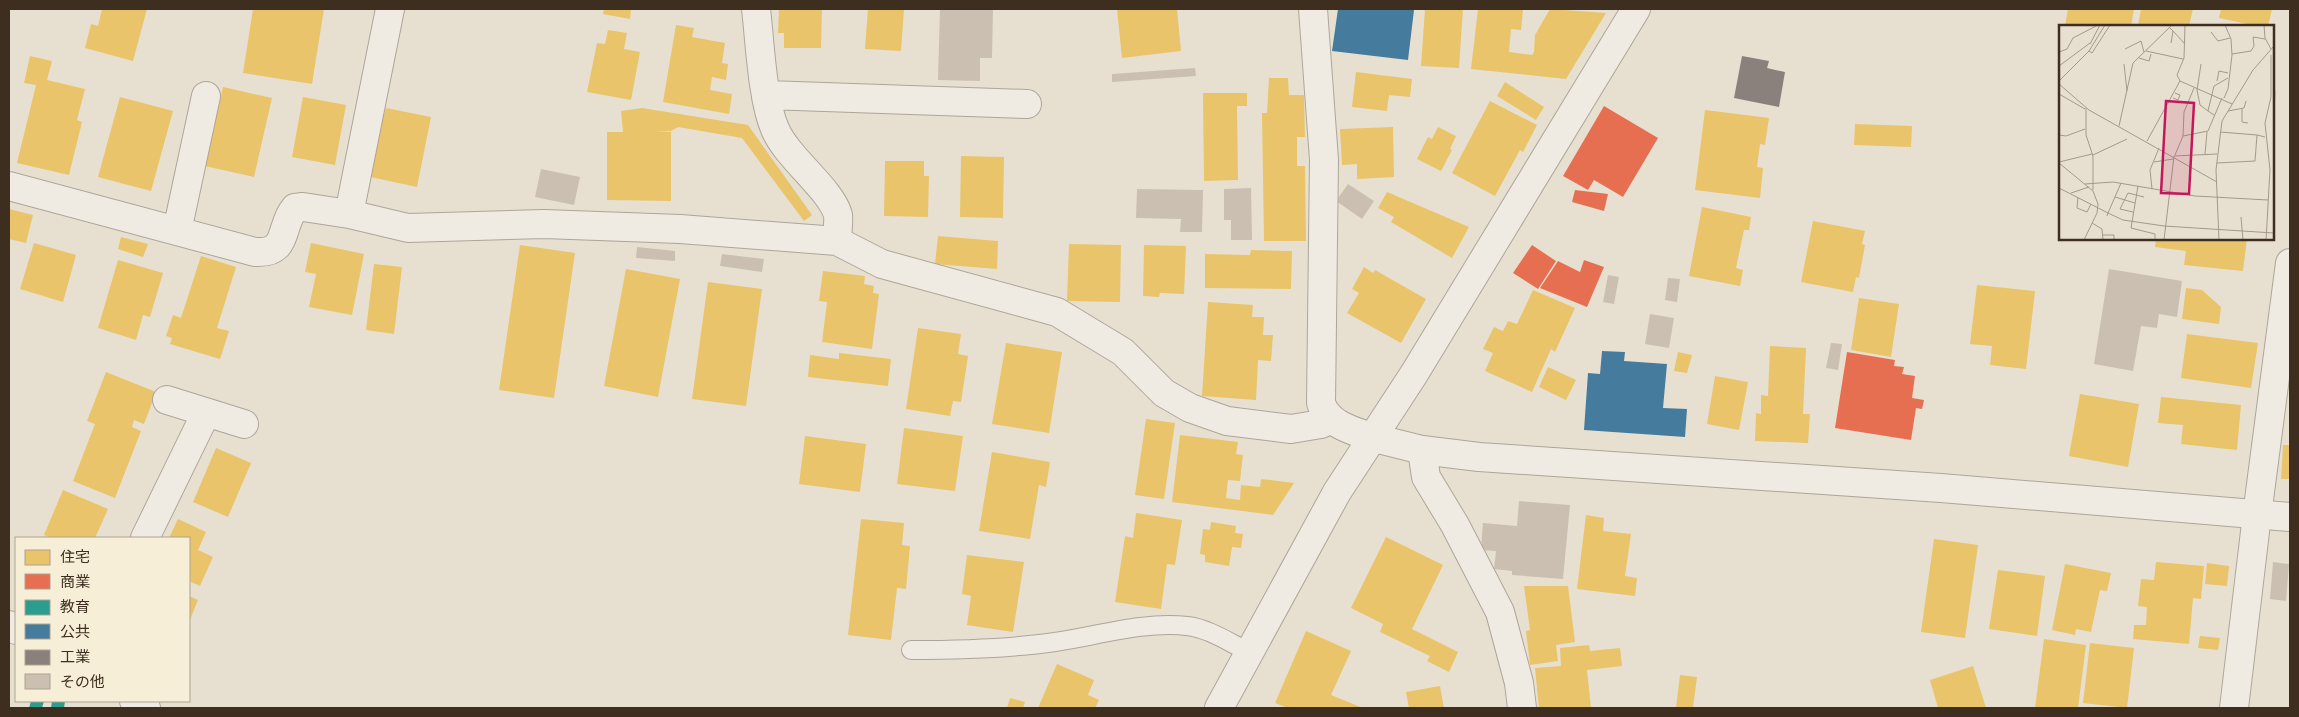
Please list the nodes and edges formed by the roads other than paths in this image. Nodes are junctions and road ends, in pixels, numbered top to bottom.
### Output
1 (390, 9) edge
2 (756, 9) edge
3 (1313, 9) edge
4 (1636, 9) edge
5 (766, 94) junction
6 (206, 96) dead end
7 (1027, 104) dead end
8 (9, 186) edge
9 (349, 214) junction
10 (177, 231) junction
11 (837, 241) junction
12 (2290, 263) edge
13 (166, 400) dead end
14 (206, 413) junction
15 (1331, 419) junction
16 (244, 424) dead end
17 (1374, 438) junction
18 (1422, 450) junction
19 (2257, 515) junction
20 (2290, 518) edge
21 (145, 537) edge
22 (911, 650) dead end
23 (1249, 652) junction
24 (1219, 708) edge
25 (1522, 708) edge
26 (2234, 708) edge

1 - 9 street
2 - 5 street
3 - 15 street
4 - 17 street
5 - 7 street
5 - 11 street
6 - 10 street
8 - 10 street
9 - 10 street
9 - 11 street
11 - 15 street
12 - 19 street
13 - 14 street
14 - 16 street
14 - 21 street
15 - 17 street
17 - 18 street
17 - 23 street
18 - 19 street
18 - 25 street
19 - 20 street
19 - 26 street
22 - 23 lane
23 - 24 street

